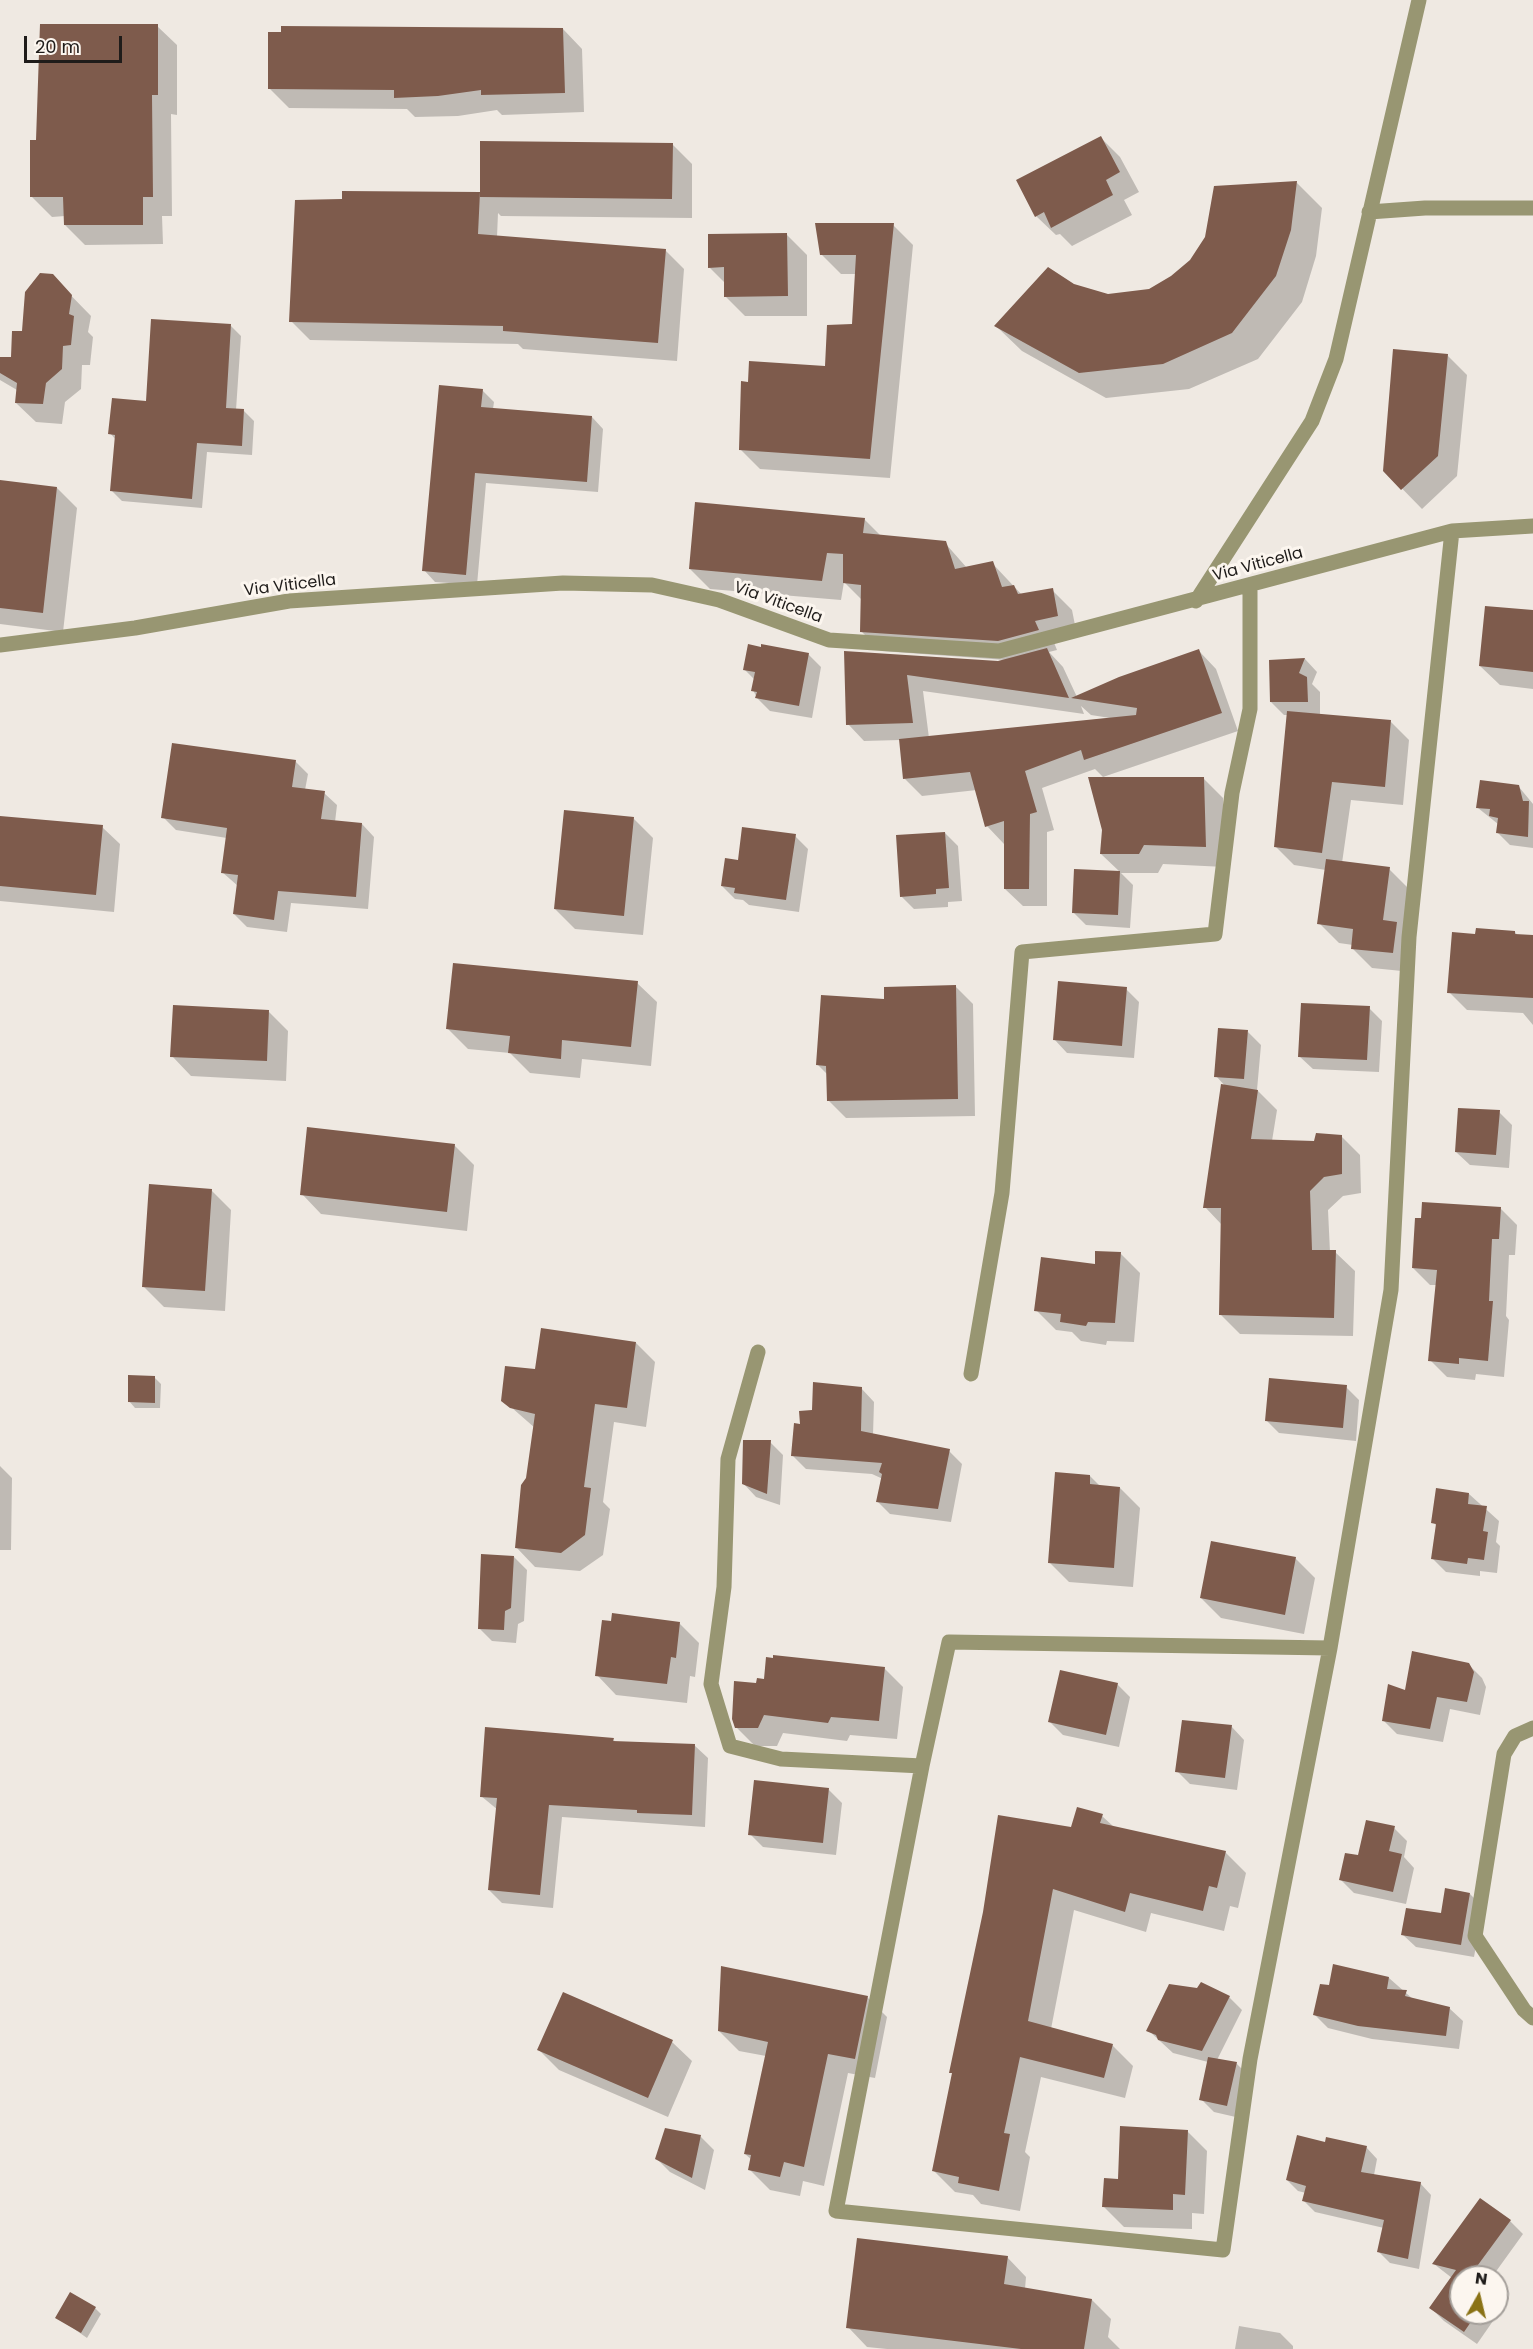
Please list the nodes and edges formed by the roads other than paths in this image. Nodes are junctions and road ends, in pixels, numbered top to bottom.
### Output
1 (1419, 0) edge
2 (1533, 208) edge
3 (1369, 212) junction
4 (1533, 526) edge
5 (1452, 531) junction
6 (1250, 585) junction
7 (1196, 601) junction
8 (0, 645) edge
9 (759, 1352) dead end
10 (971, 1374) dead end
11 (1330, 1648) junction
12 (1533, 1728) edge
13 (922, 1766) junction
14 (1533, 2019) edge

1 - 3 street
2 - 3 street
3 - 7 street
4 - 5 street, Via Viticella
5 - 6 street, Via Viticella
5 - 11 street
6 - 7 street, Via Viticella
6 - 10 street
7 - 8 street, Via Viticella
9 - 13 street
11 - 13 street
11 - 13 street
12 - 14 street

